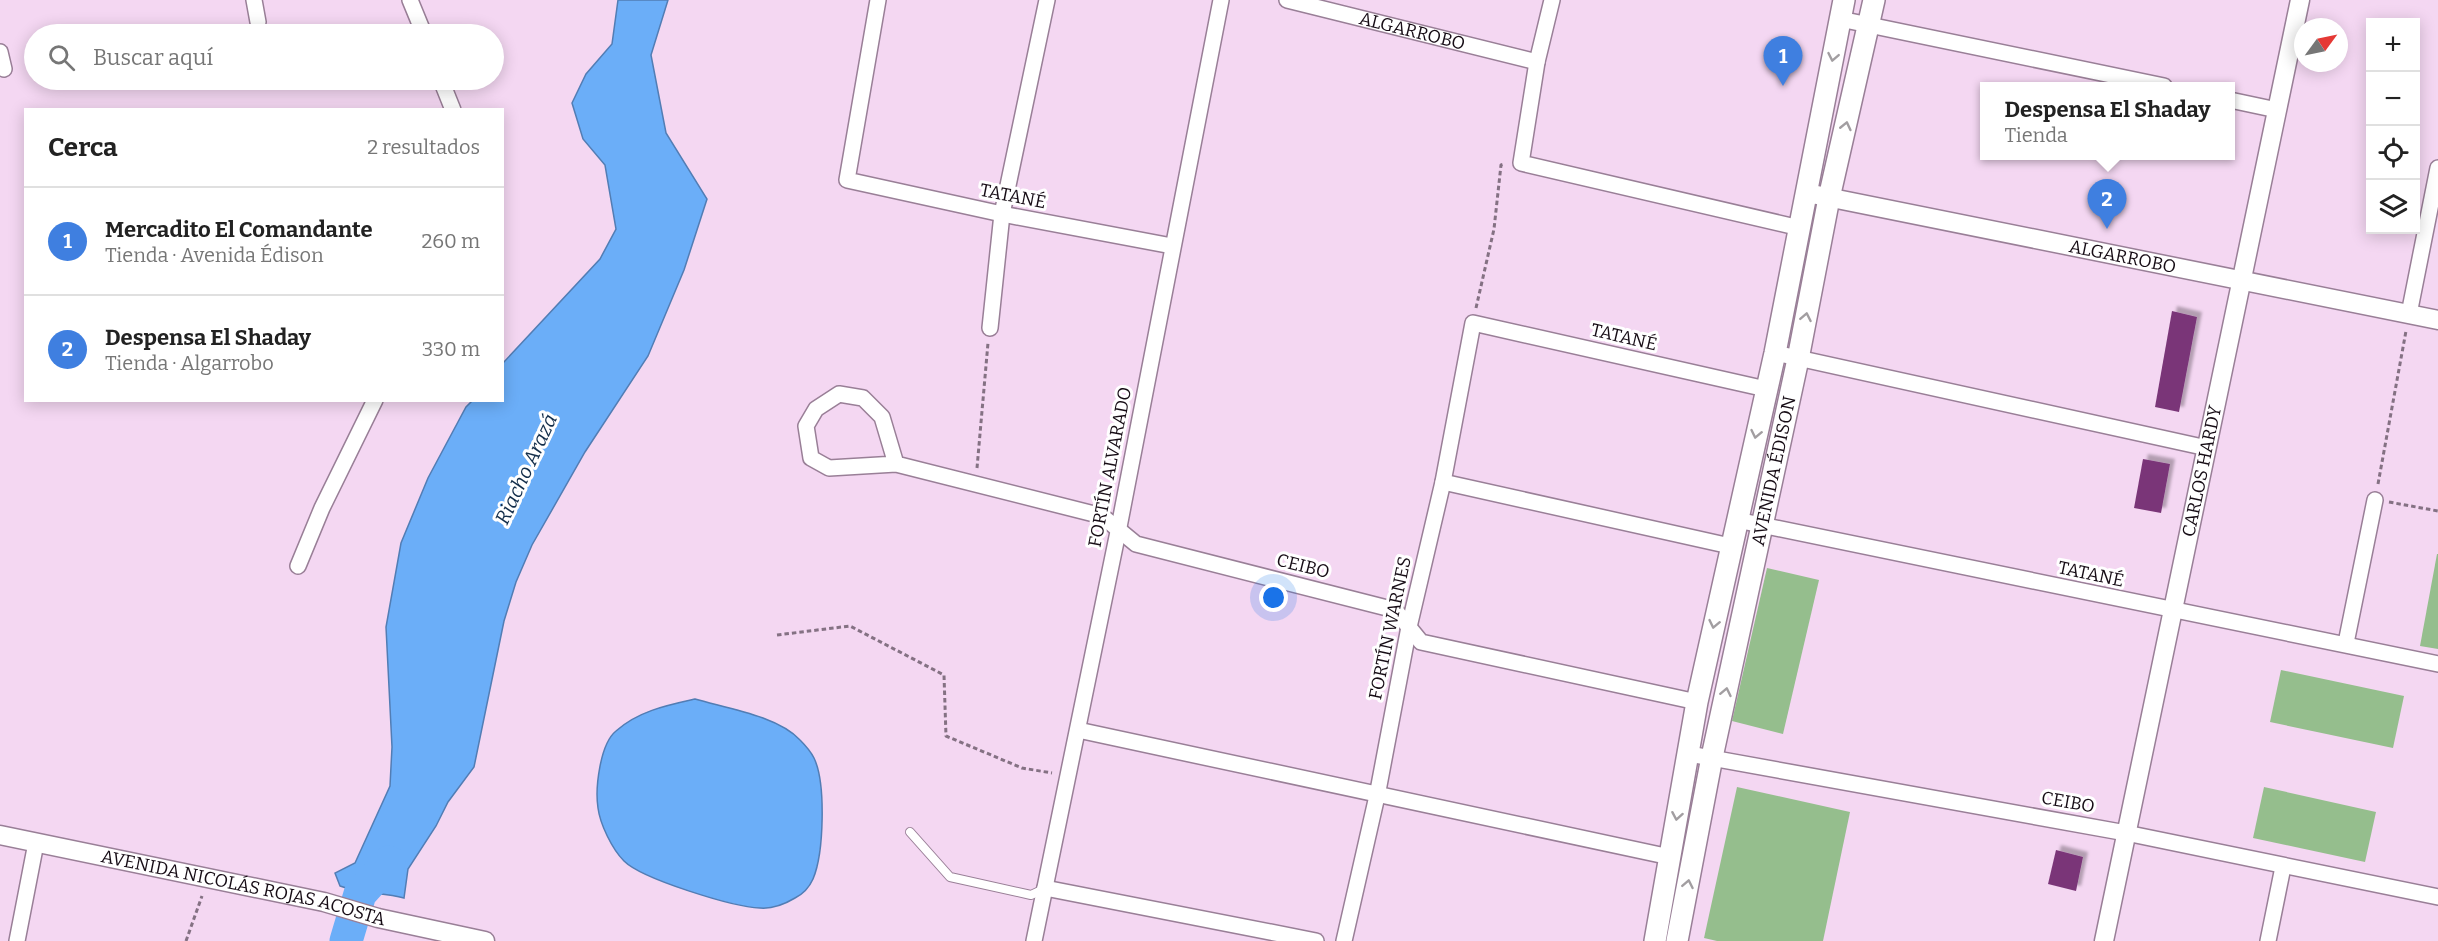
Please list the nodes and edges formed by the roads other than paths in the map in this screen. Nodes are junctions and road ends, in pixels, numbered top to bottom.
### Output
1 (254, 0) edge
2 (410, 0) edge
3 (878, 0) edge
4 (1047, 0) edge
5 (1221, 0) edge
6 (1287, 0) edge
7 (1551, 0) edge
8 (1874, 0) edge
9 (2300, 0) edge
10 (1842, 10) edge
11 (258, 22) dead end
12 (420, 24) edge
13 (1868, 26) junction
14 (0, 52) edge
15 (1537, 62) junction
16 (4, 69) dead end
17 (2140, 82) edge
18 (445, 90) edge
19 (2235, 101) edge
20 (452, 108) edge
21 (2277, 110) junction
22 (2438, 168) edge
23 (1807, 194) junction
24 (1829, 198) junction
25 (1002, 214) junction
26 (1800, 228) junction
27 (1172, 246) junction
28 (2241, 282) junction
29 (2409, 314) junction
30 (2438, 320) edge
31 (1473, 323) joint
32 (990, 328) road end
33 (1774, 353) junction
34 (1798, 359) junction
35 (1766, 389) junction
36 (374, 402) edge
37 (2207, 448) junction
38 (896, 464) junction
39 (1443, 482) junction
40 (2375, 500) road end
41 (1737, 520) junction
42 (1761, 525) junction
43 (1119, 528) junction
44 (1730, 546) junction
45 (298, 566) dead end
46 (2173, 611) junction
47 (1408, 627) junction
48 (2346, 643) junction
49 (2438, 664) edge
50 (1697, 702) junction
51 (1078, 730) junction
52 (1689, 754) junction
53 (1712, 757) junction
54 (1377, 796) junction
55 (910, 832) dead end
56 (2126, 833) junction
57 (0, 834) edge
58 (36, 843) junction
59 (1670, 857) junction
60 (2283, 867) junction
61 (1045, 888) junction
62 (2438, 897) edge
63 (475, 940) edge
64 (17, 941) edge
65 (1034, 941) edge
66 (1316, 941) edge
67 (1344, 941) edge
68 (1655, 941) edge
69 (1677, 941) edge
70 (2104, 941) edge
71 (2268, 941) edge

1 - 11 street
2 - 12 street
3 - 25 street, TATANÉ
4 - 25 street
5 - 27 street, FORTÍN ALVARADO
6 - 15 street, ALGARROBO
7 - 15 street
8 - 13 main road, AVENIDA ÉDISON
9 - 21 street, CARLOS HARDY
10 - 13 street
10 -> 23 main road, AVENIDA ÉDISON
13 - 17 street
24 -> 13 main road, AVENIDA ÉDISON
14 - 16 street
15 - 26 street
18 - 20 street
19 - 21 street
21 - 28 street, CARLOS HARDY
22 - 29 street
23 - 24 street, ALGARROBO
23 - 26 main road, AVENIDA ÉDISON
24 - 28 street, ALGARROBO
34 -> 24 main road, AVENIDA ÉDISON
25 - 27 street, TATANÉ
25 - 32 street
26 - 33 main road, AVENIDA ÉDISON
27 - 43 street, FORTÍN ALVARADO
28 - 29 street, ALGARROBO
28 - 37 street, CARLOS HARDY
29 - 30 street, ALGARROBO
31 - 35 street, TATANÉ
31 - 39 street, FORTÍN WARNES
33 - 34 street
33 - 35 main road, AVENIDA ÉDISON
34 - 37 street
34 - 42 main road, AVENIDA ÉDISON
35 -> 41 main road, AVENIDA ÉDISON
36 - 45 street
37 - 46 street, CARLOS HARDY
38 - 38 street, CEIBO
38 - 43 street, CEIBO
39 - 44 street
39 - 47 street, FORTÍN WARNES
40 - 48 street
41 - 42 street, TATANÉ
41 - 44 main road, AVENIDA ÉDISON
42 - 46 street, TATANÉ
53 -> 42 main road, AVENIDA ÉDISON
43 - 47 street, CEIBO
43 - 51 street, FORTÍN ALVARADO
44 -> 50 main road, AVENIDA ÉDISON
46 - 48 street, TATANÉ
46 - 56 street, CARLOS HARDY
47 - 50 street, CEIBO
47 - 54 street, FORTÍN WARNES
48 - 49 street, TATANÉ
50 - 52 main road, AVENIDA ÉDISON
51 - 54 street
51 - 61 street, FORTÍN ALVARADO
52 - 53 street, CEIBO
52 -> 59 main road, AVENIDA ÉDISON
53 - 56 street, CEIBO
69 -> 53 main road, AVENIDA ÉDISON
54 - 59 street
54 - 67 street, FORTÍN WARNES
55 - 61 lane
56 - 60 street, CEIBO
56 - 70 street, CARLOS HARDY
57 - 58 street, AVENIDA NICOLÁS ROJAS ACOSTA
58 - 63 street, AVENIDA NICOLÁS ROJAS ACOSTA
58 - 64 street
59 - 68 main road, AVENIDA ÉDISON
60 - 62 street, CEIBO
60 - 71 street
61 - 65 street, FORTÍN ALVARADO
61 - 66 street

